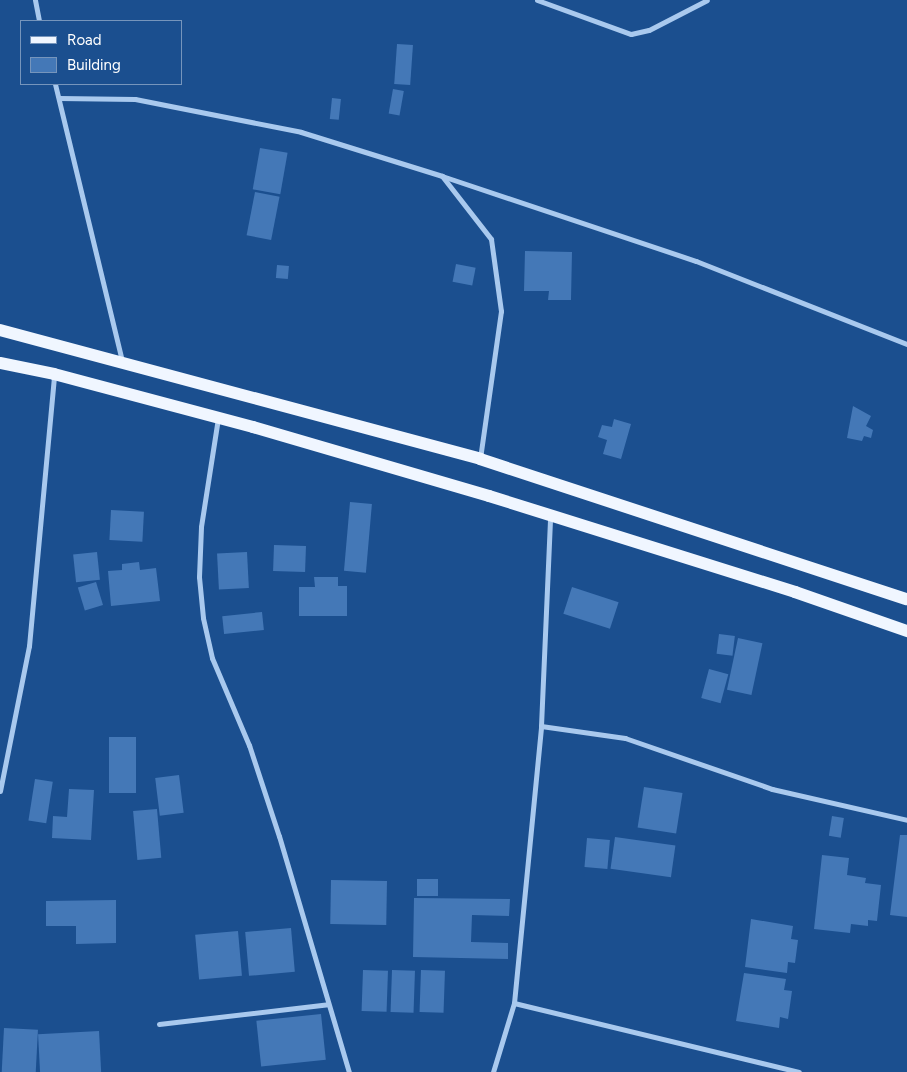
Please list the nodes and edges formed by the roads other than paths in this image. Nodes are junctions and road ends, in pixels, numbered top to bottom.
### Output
1 (35, 0) edge
2 (537, 0) edge
3 (706, 0) edge
4 (39, 20) edge
5 (55, 85) edge
6 (58, 98) junction
7 (442, 176) junction
8 (0, 330) edge
9 (907, 344) edge
10 (122, 361) junction
11 (0, 363) edge
12 (54, 374) junction
13 (218, 417) junction
14 (480, 459) junction
15 (550, 516) junction
16 (907, 598) edge
17 (907, 631) edge
18 (541, 726) junction
19 (0, 791) edge
20 (907, 820) edge
21 (514, 1003) junction
22 (328, 1004) junction
23 (159, 1024) dead end
24 (349, 1072) edge
25 (493, 1072) edge
26 (799, 1072) edge

1 - 4 street
2 - 3 street
5 - 6 street
6 - 7 street
6 - 10 street
7 - 9 street
7 - 14 street
8 - 10 main road
10 - 14 main road
11 - 12 main road
12 - 13 main road
12 - 19 street
13 - 15 main road
13 - 22 street
14 - 16 main road
15 - 17 main road
15 - 18 street
18 - 20 street
18 - 21 street
21 - 25 street
21 - 26 street
22 - 23 street
22 - 24 street

